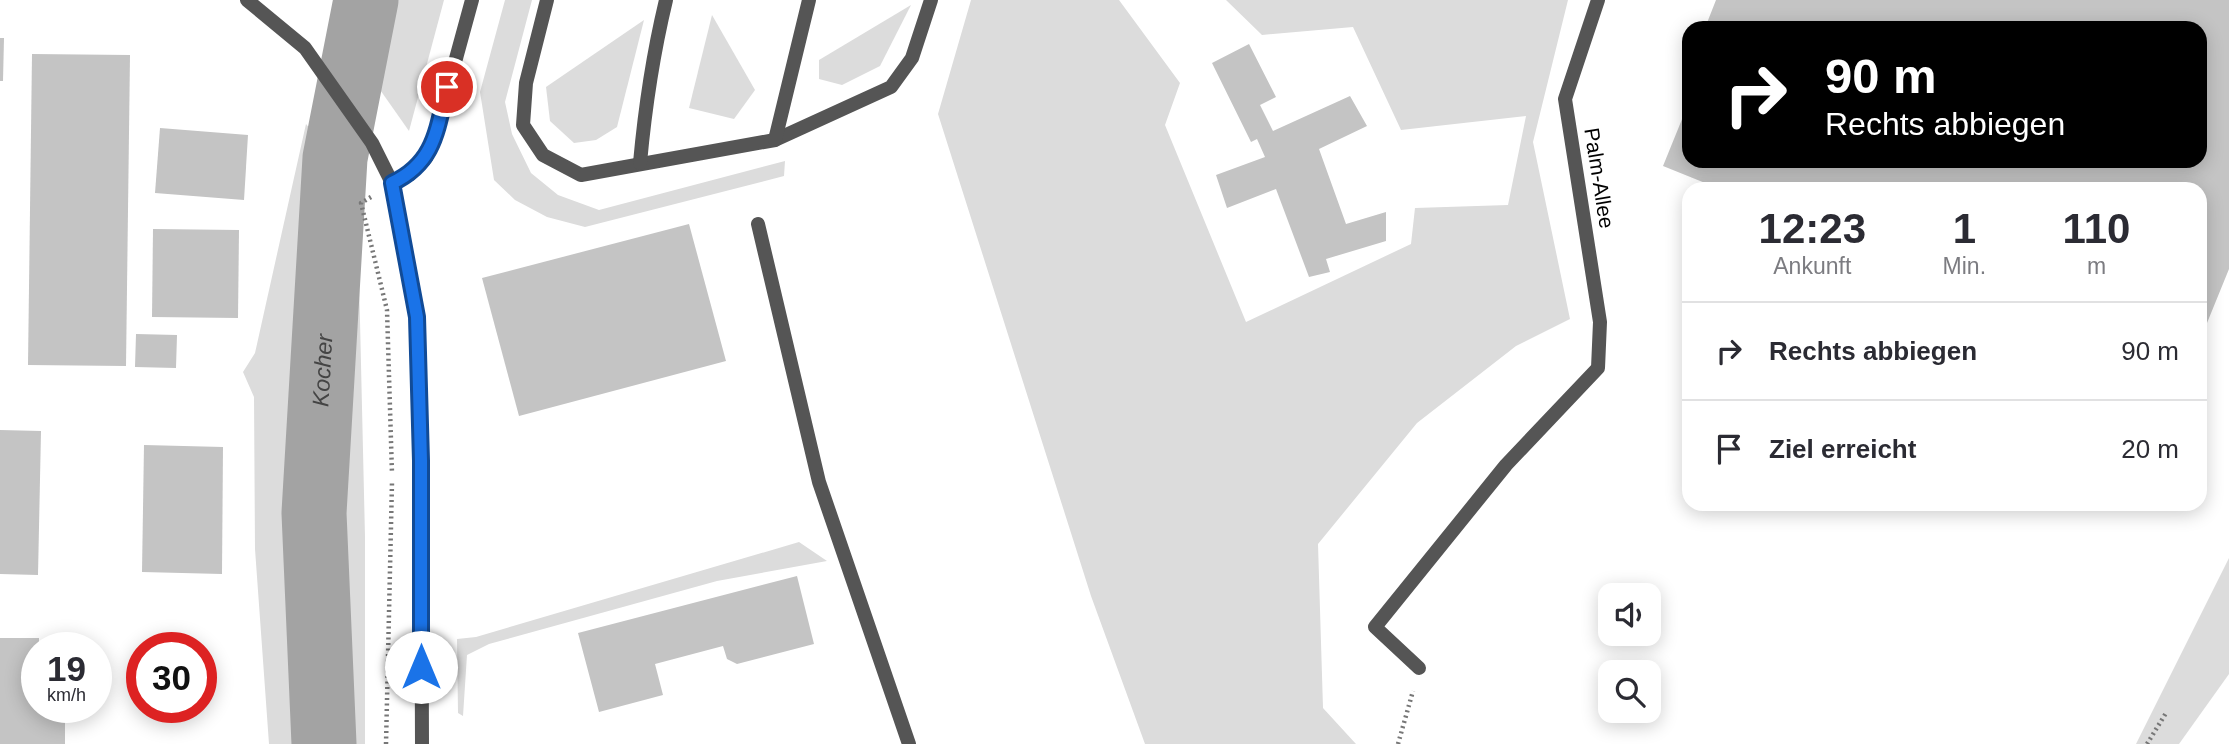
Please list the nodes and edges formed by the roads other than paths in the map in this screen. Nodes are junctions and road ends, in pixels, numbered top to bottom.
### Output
1 (247, 0) edge
2 (472, 0) edge
3 (547, 0) edge
4 (666, 0) edge
5 (809, 0) edge
6 (931, 0) edge
7 (1598, 0) edge
8 (775, 140) junction
9 (640, 163) junction
10 (392, 183) junction
11 (758, 224) dead end
12 (1419, 668) road end
13 (422, 744) edge
14 (909, 744) edge

1 - 10 street
2 - 10 street
3 - 9 street
4 - 9 street
5 - 8 street
6 - 8 street
7 - 12 street, Palm-Allee
8 - 9 street
10 - 13 street
11 - 14 street

